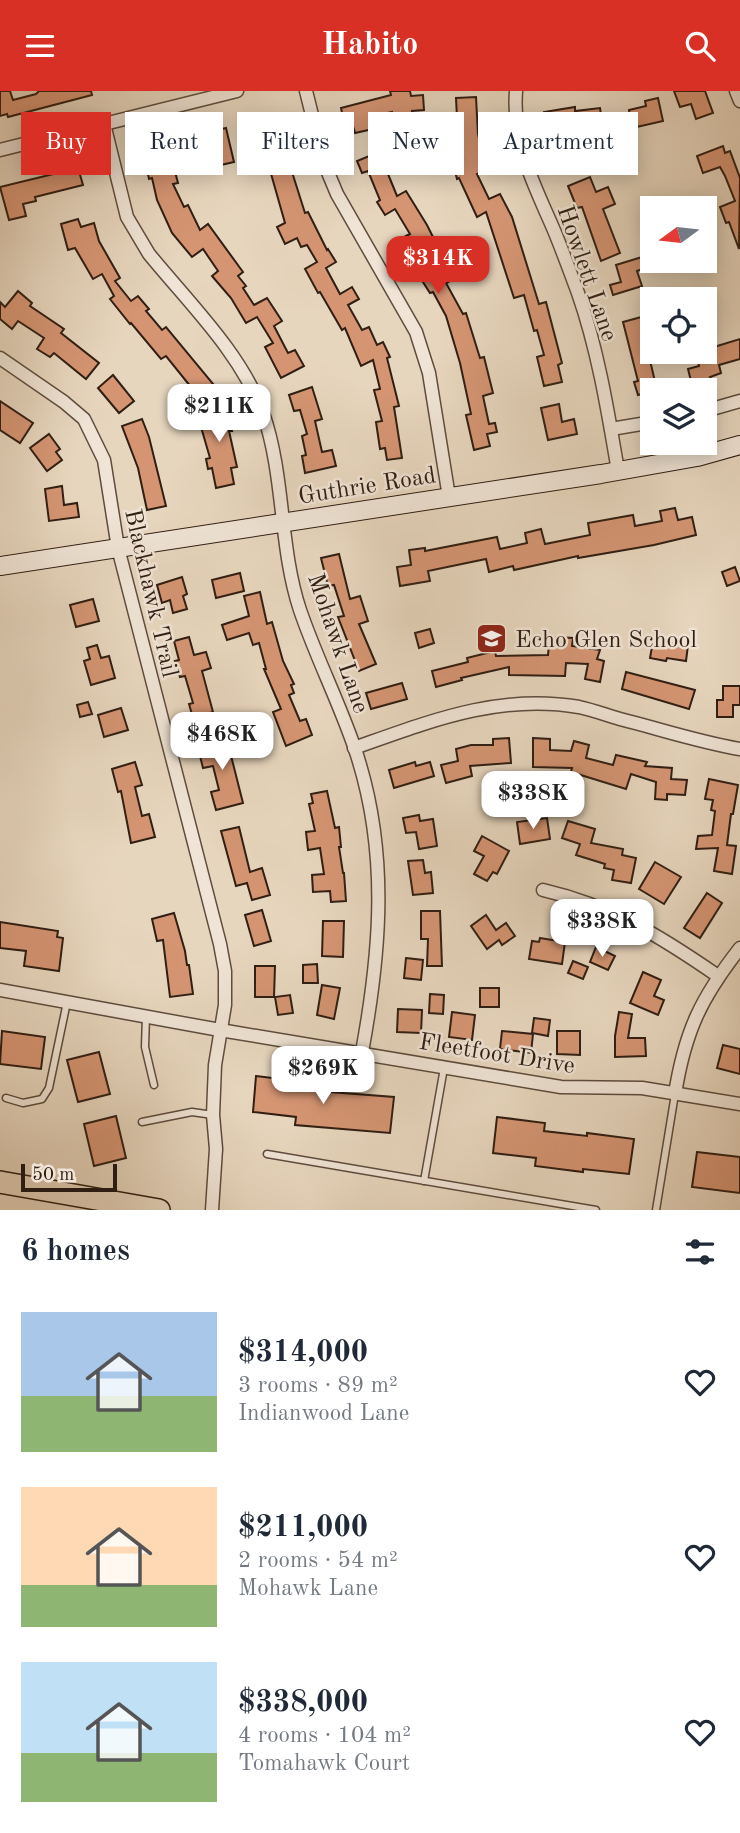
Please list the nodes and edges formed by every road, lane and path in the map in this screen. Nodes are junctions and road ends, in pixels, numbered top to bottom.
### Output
1 (237, 91) edge
2 (306, 91) edge
3 (516, 91) edge
4 (736, 91) edge
5 (740, 101) edge
6 (111, 122) edge
7 (21, 145) edge
8 (0, 150) edge
9 (111, 155) edge
10 (0, 358) edge
11 (740, 401) edge
12 (717, 408) edge
13 (640, 424) edge
14 (611, 429) junction
15 (740, 445) edge
16 (618, 471) junction
17 (449, 497) junction
18 (284, 523) junction
19 (117, 548) junction
20 (0, 566) edge
21 (354, 748) junction
22 (740, 749) edge
23 (543, 890) dead end
24 (740, 948) edge
25 (718, 976) junction
26 (0, 990) edge
27 (67, 1002) junction
28 (146, 1016) junction
29 (220, 1030) junction
30 (362, 1052) junction
31 (444, 1066) junction
32 (153, 1085) dead end
33 (675, 1094) junction
34 (6, 1098) dead end
35 (740, 1104) edge
36 (213, 1115) junction
37 (142, 1122) dead end
38 (267, 1154) dead end
39 (424, 1181) junction
40 (0, 1182) edge
41 (159, 1210) edge
42 (212, 1210) edge
43 (596, 1210) edge
44 (656, 1210) edge

1 - 6 street
2 - 17 street
3 - 14 street, Howlett Lane
4 - 5 street
7 - 8 street
9 - 18 street, Mohawk Lane
10 - 19 street, Blackhawk Trail
11 - 12 street
13 - 14 street
14 - 16 street, Howlett Lane
15 - 16 street, Guthrie Road
16 - 17 street, Guthrie Road
17 - 18 street, Guthrie Road
18 - 19 street, Guthrie Road
18 - 21 street, Mohawk Lane
19 - 20 street, Guthrie Road
19 - 29 street, Blackhawk Trail
21 - 22 street
21 - 30 street, Mohawk Lane
23 - 25 street
24 - 25 street
25 - 33 street
26 - 27 street, Fleetfoot Drive
27 - 28 street, Fleetfoot Drive
27 - 34 lane
28 - 29 street, Fleetfoot Drive
28 - 32 lane
29 - 30 street, Fleetfoot Drive
29 - 36 street, Blackhawk Trail
30 - 31 street, Fleetfoot Drive
31 - 33 street, Fleetfoot Drive
31 - 39 lane
33 - 35 street, Fleetfoot Drive
33 - 44 lane
36 - 37 lane
36 - 42 street, Blackhawk Trail
38 - 39 lane
39 - 43 lane
40 - 41 main road

